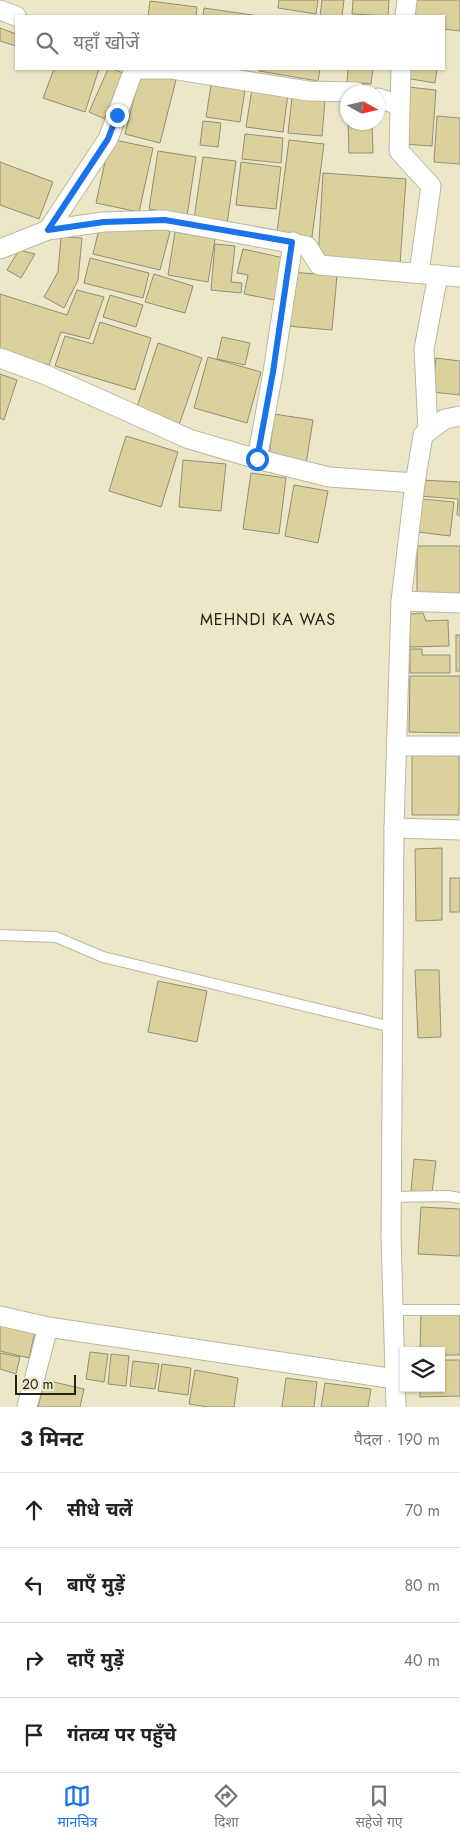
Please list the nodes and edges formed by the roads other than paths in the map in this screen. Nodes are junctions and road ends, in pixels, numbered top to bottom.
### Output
1 (407, 0) edge
2 (0, 10) edge
3 (405, 15) edge
4 (15, 16) edge
5 (134, 70) edge
6 (178, 70) edge
7 (401, 70) edge
8 (340, 92) edge
9 (385, 100) edge
10 (399, 105) junction
11 (48, 230) junction
12 (292, 242) junction
13 (0, 249) edge
14 (419, 273) junction
15 (438, 275) junction
16 (460, 276) edge
17 (0, 358) edge
18 (460, 416) edge
19 (428, 431) junction
20 (257, 459) junction
21 (415, 483) junction
22 (401, 601) junction
23 (460, 603) edge
24 (397, 746) junction
25 (460, 746) edge
26 (394, 828) junction
27 (460, 830) edge
28 (0, 935) edge
29 (392, 1027) junction
30 (391, 1197) junction
31 (460, 1198) edge
32 (393, 1310) junction
33 (460, 1310) edge
34 (0, 1316) edge
35 (48, 1327) junction
36 (395, 1379) junction
37 (27, 1407) edge
38 (396, 1407) edge

1 - 3 street
2 - 4 street
5 - 11 street
6 - 8 street
7 - 10 street
9 - 10 street
10 - 14 street
11 - 12 street
11 - 13 street
12 - 14 street
12 - 20 street
14 - 15 street
15 - 16 street
15 - 19 street
17 - 20 street
18 - 19 street
19 - 21 street
20 - 21 street
21 - 22 street
22 - 23 street
22 - 24 street
24 - 25 street
24 - 26 street
26 - 27 street
26 - 29 street
28 - 29 lane
29 - 30 street
30 - 31 lane
30 - 32 street
32 - 33 lane
32 - 36 street
34 - 35 street
35 - 36 street
35 - 37 street
36 - 38 street

